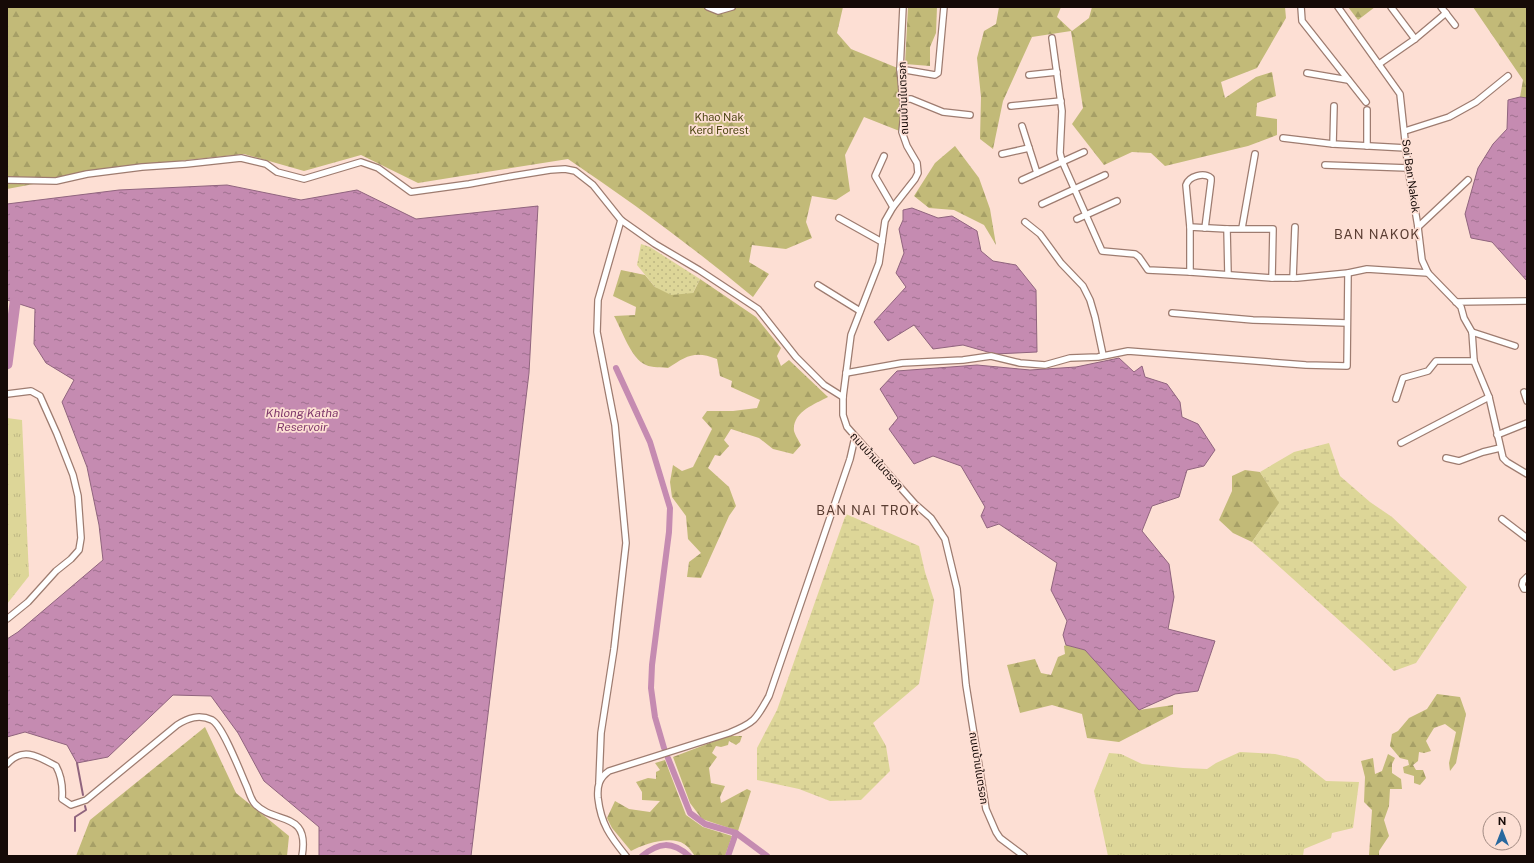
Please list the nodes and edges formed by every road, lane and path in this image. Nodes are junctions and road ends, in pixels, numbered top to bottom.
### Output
1 (708, 7) edge
2 (732, 7) edge
3 (903, 7) edge
4 (944, 7) edge
5 (1300, 7) edge
6 (1338, 7) edge
7 (1391, 7) edge
8 (1441, 7) edge
9 (1446, 13) junction
10 (1455, 25) dead end
11 (1052, 38) dead end
12 (1415, 39) junction
13 (1379, 64) junction
14 (900, 70) junction
15 (1057, 72) junction
16 (1307, 73) dead end
17 (1029, 76) dead end
18 (1508, 76) dead end
19 (1348, 80) junction
20 (903, 99) junction
21 (1061, 101) junction
22 (1366, 102) dead end
23 (1011, 106) dead end
24 (1334, 106) dead end
25 (1367, 110) dead end
26 (970, 115) dead end
27 (1022, 126) dead end
28 (1404, 131) junction
29 (1283, 138) dead end
30 (1332, 144) junction
31 (1367, 146) junction
32 (1029, 148) junction
33 (1406, 148) junction
34 (1084, 152) dead end
35 (1002, 154) dead end
36 (1255, 154) dead end
37 (884, 156) dead end
38 (1062, 161) junction
39 (1326, 165) dead end
40 (1408, 168) junction
41 (1037, 173) junction
42 (1105, 175) dead end
43 (7, 180) edge
44 (1022, 180) dead end
45 (1468, 180) dead end
46 (1074, 189) junction
47 (1117, 200) dead end
48 (1042, 204) dead end
49 (893, 207) junction
50 (1086, 215) junction
51 (839, 218) dead end
52 (1077, 219) dead end
53 (621, 220) junction
54 (1024, 222) dead end
55 (1190, 227) junction
56 (1295, 227) dead end
57 (1418, 227) junction
58 (1205, 228) junction
59 (1242, 228) junction
60 (1227, 229) junction
61 (882, 242) junction
62 (1190, 272) junction
63 (1348, 273) junction
64 (1428, 273) junction
65 (1228, 274) junction
66 (1272, 278) junction
67 (1293, 278) junction
68 (818, 285) dead end
69 (1527, 300) edge
70 (1456, 302) junction
71 (860, 311) junction
72 (1172, 313) dead end
73 (1347, 323) junction
74 (1472, 332) junction
75 (1515, 346) dead end
76 (1103, 355) junction
77 (1474, 360) junction
78 (846, 373) junction
79 (1524, 392) dead end
80 (7, 394) edge
81 (843, 397) junction
82 (1489, 397) junction
83 (1396, 399) dead end
84 (1527, 401) edge
85 (1527, 423) edge
86 (1497, 435) junction
87 (855, 437) junction
88 (1401, 443) dead end
89 (1500, 448) junction
90 (1446, 458) dead end
91 (1527, 474) edge
92 (1502, 520) dead end
93 (1527, 538) edge
94 (1527, 577) edge
95 (1527, 589) edge
96 (7, 619) edge
97 (7, 764) edge
98 (599, 782) junction
99 (302, 856) edge
100 (626, 856) edge
101 (1024, 856) edge

1 - 2 street
3 - 14 street, ถนนบ้านในตรอก
4 - 14 street
5 - 19 street
6 - 13 street, Soi Ban Nakok
7 - 12 street
8 - 9 street
9 - 10 street
9 - 12 street
11 - 15 street
12 - 13 street
13 - 28 street, Soi Ban Nakok
14 - 20 street, ถนนบ้านในตรอก
15 - 17 street
15 - 21 street
16 - 19 street
18 - 28 street
19 - 22 street
20 - 26 street
20 - 49 street, ถนนบ้านในตรอก
21 - 23 street
21 - 38 street
24 - 30 street
25 - 31 street
27 - 32 street
28 - 33 street, Soi Ban Nakok
29 - 30 street
30 - 31 street
31 - 33 street
32 - 35 street
32 - 41 street
33 - 40 street, Soi Ban Nakok
34 - 38 street
36 - 59 street
37 - 49 street
38 - 41 street
38 - 46 street
39 - 40 street
40 - 57 street, Soi Ban Nakok
41 - 44 street
42 - 46 street
43 - 53 street
45 - 57 street
46 - 48 street
46 - 50 street
47 - 50 street
49 - 61 street, ถนนบ้านในตรอก
50 - 52 street
50 - 62 street
51 - 61 street
53 - 81 street
53 - 98 street
54 - 76 street
55 - 58 street
55 - 58 street
55 - 62 street
56 - 67 street
57 - 64 street, Soi Ban Nakok
58 - 60 street
59 - 60 street
59 - 66 street
60 - 65 street
61 - 71 street, ถนนบ้านในตรอก
62 - 65 street
63 - 64 street
63 - 67 street
63 - 73 street
64 - 70 street, Soi Ban Nakok
65 - 66 street
66 - 67 street
68 - 71 street
69 - 70 street
70 - 74 street, Soi Ban Nakok
71 - 78 street, ถนนบ้านในตรอก
72 - 73 street
73 - 76 street
74 - 75 street
74 - 77 street, Soi Ban Nakok
76 - 78 street
77 - 82 street, Soi Ban Nakok
77 - 83 street
78 - 81 street, ถนนบ้านในตรอก
79 - 84 street
80 - 96 street
81 - 87 street, ถนนบ้านในตรอก
82 - 86 street, Soi Ban Nakok
82 - 88 street
85 - 86 street
86 - 89 street, Soi Ban Nakok
87 - 98 street
87 - 101 street, ถนนบ้านในตรอก
89 - 90 street
89 - 91 street, Soi Ban Nakok
92 - 93 street
94 - 95 street
97 - 99 street
98 - 100 street

